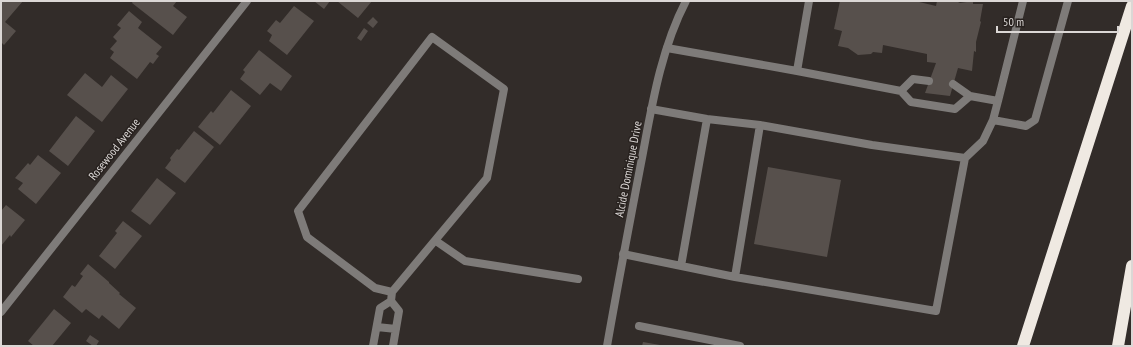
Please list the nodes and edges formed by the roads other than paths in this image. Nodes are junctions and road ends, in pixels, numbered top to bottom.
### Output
1 (247, 1) edge
2 (686, 1) edge
3 (809, 1) edge
4 (1023, 1) edge
5 (1068, 1) edge
6 (1132, 6) edge
7 (666, 48) junction
8 (796, 71) junction
9 (929, 81) dead end
10 (954, 84) dead end
11 (901, 91) junction
12 (970, 96) junction
13 (998, 101) junction
14 (651, 109) junction
15 (707, 119) junction
16 (993, 120) junction
17 (760, 124) junction
18 (965, 158) junction
19 (436, 241) junction
20 (624, 254) junction
21 (681, 266) junction
22 (1132, 266) edge
23 (735, 277) junction
24 (578, 279) dead end
25 (392, 296) junction
26 (1, 312) edge
27 (639, 326) dead end
28 (377, 327) junction
29 (396, 329) junction
30 (374, 346) edge
31 (393, 346) edge
32 (607, 346) edge
33 (740, 346) edge
34 (1023, 346) edge
35 (1118, 346) edge

1 - 26 street, Rosewood Avenue
2 - 7 street, Alcide Dominique Drive
3 - 8 street
4 - 13 street
5 - 16 street
6 - 34 highway
7 - 8 street
7 - 14 street, Alcide Dominique Drive
8 - 11 street
9 - 11 street
10 - 12 street
11 - 12 street
12 - 13 street
13 - 16 street
14 - 15 street
14 - 20 street, Alcide Dominique Drive
15 - 17 street
15 - 21 street
16 - 18 street
17 - 18 street
17 - 23 street
18 - 23 street
19 - 24 street
19 - 25 street
19 - 25 street
20 - 21 street
20 - 32 street, Alcide Dominique Drive
21 - 23 street
22 - 35 highway
25 - 28 street
25 - 29 street
27 - 33 street
28 - 29 street
28 - 30 street
29 - 31 street

